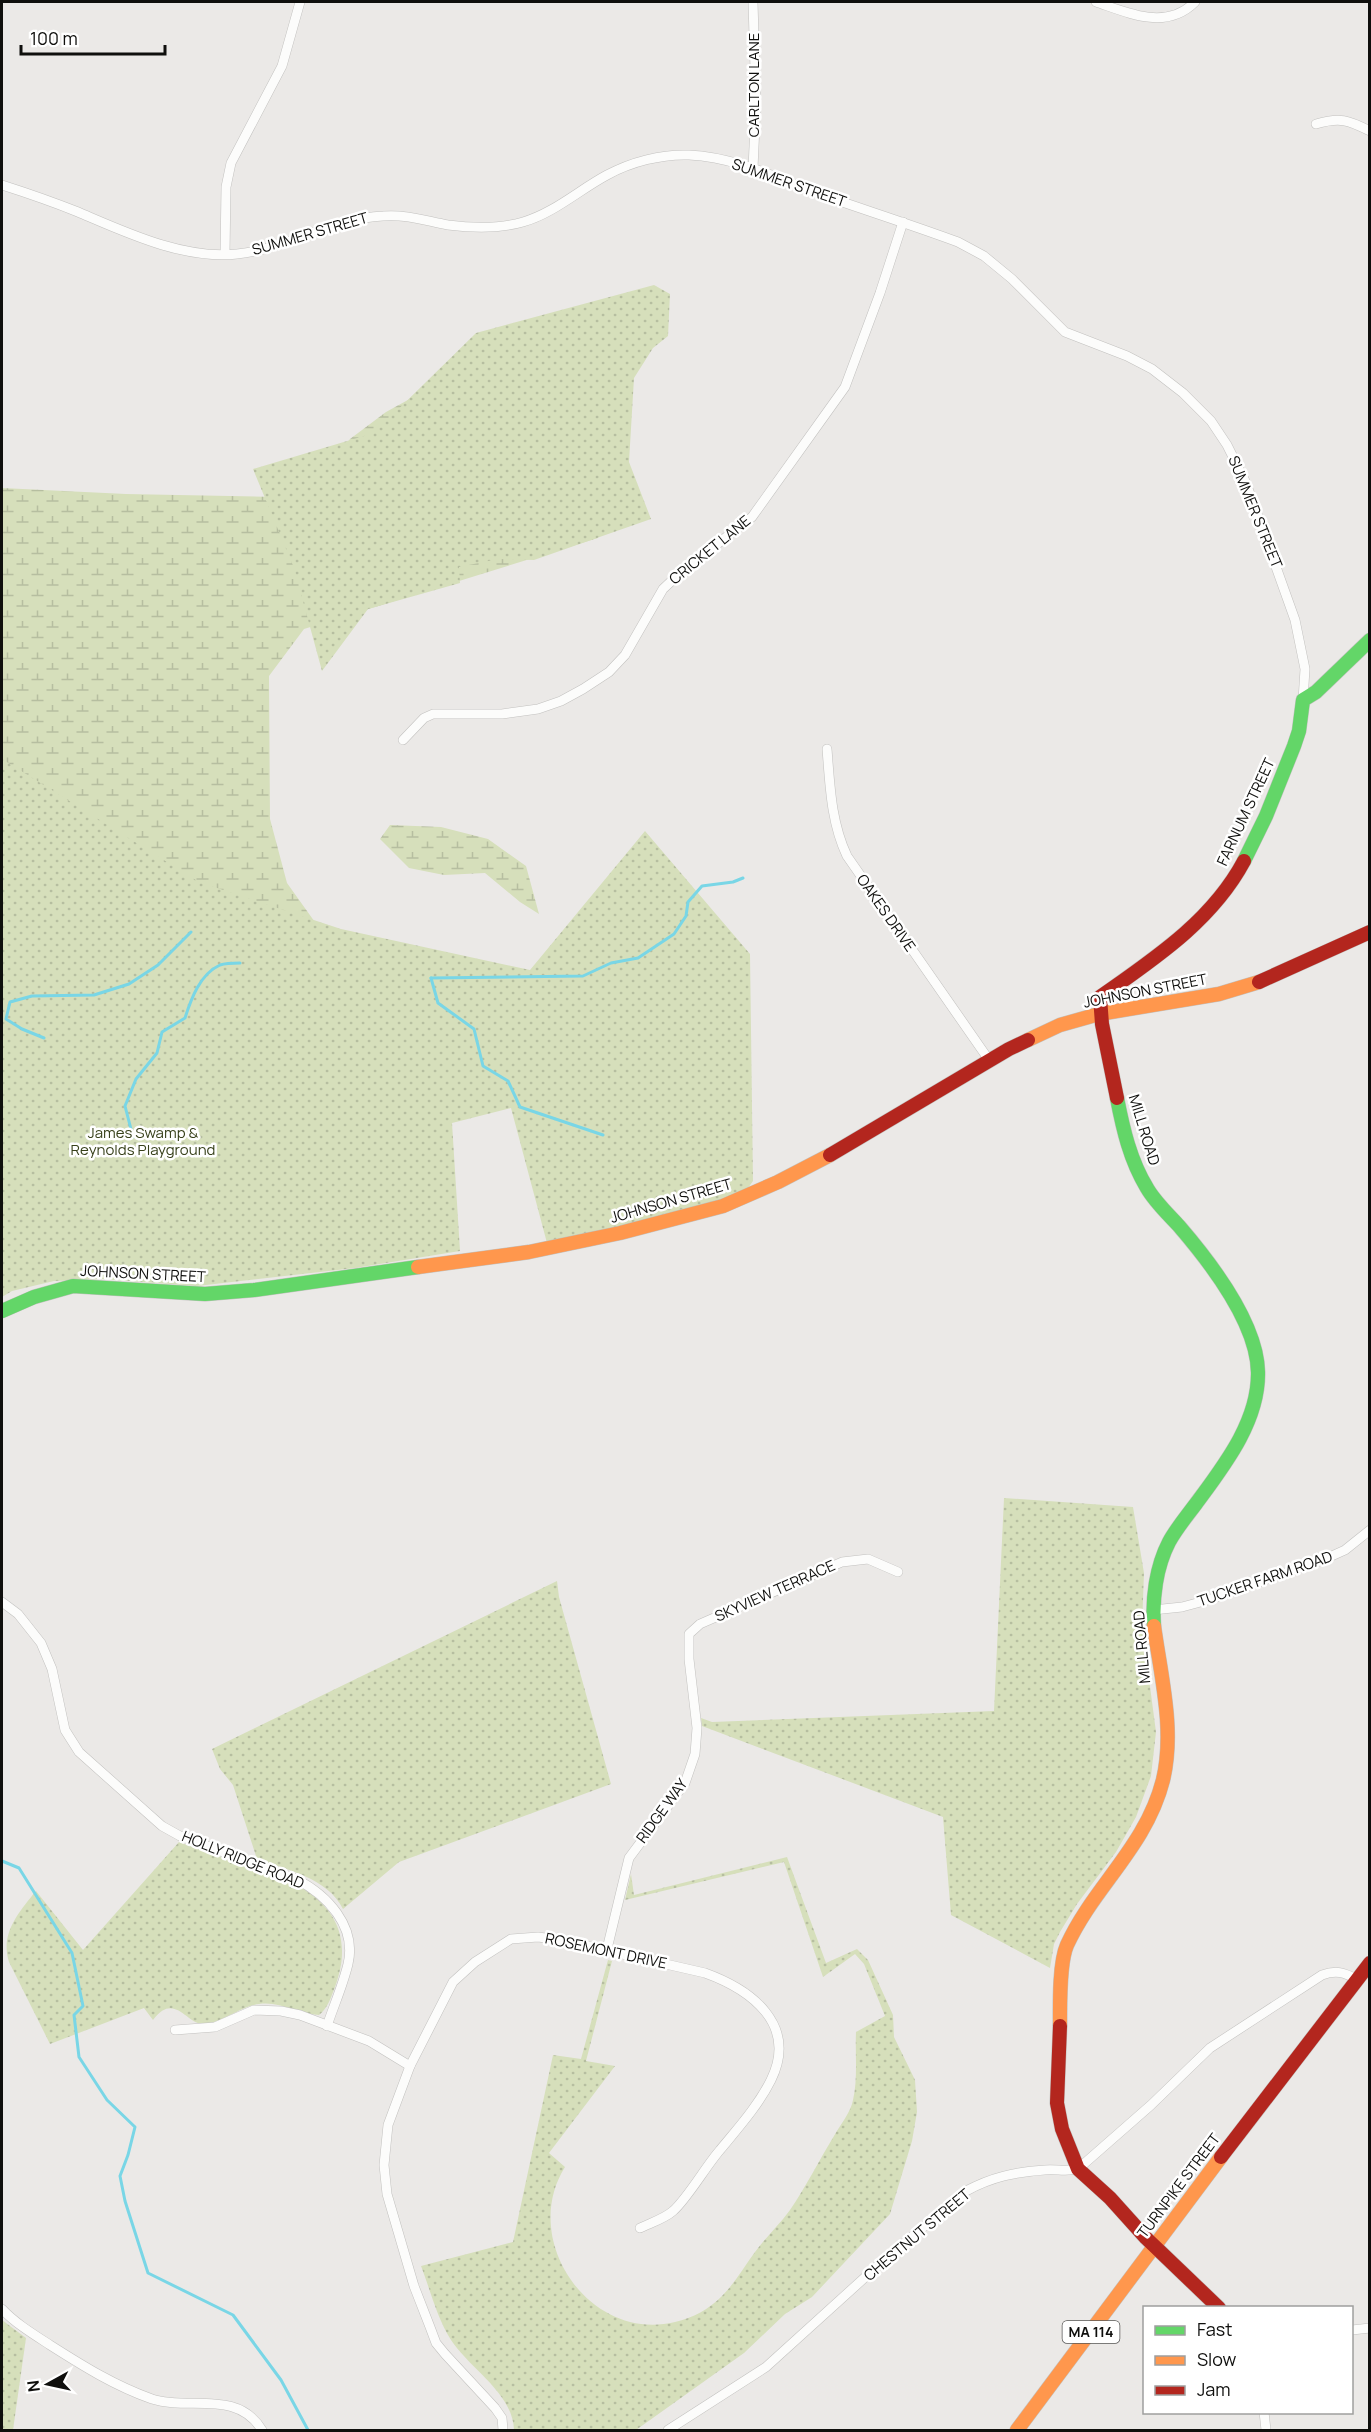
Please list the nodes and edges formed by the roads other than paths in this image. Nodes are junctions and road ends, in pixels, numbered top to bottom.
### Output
1 (300, 2) edge
2 (753, 2) edge
3 (1096, 2) edge
4 (1195, 2) edge
5 (1316, 124) dead end
6 (1370, 131) edge
7 (753, 168) junction
8 (2, 185) edge
9 (903, 222) junction
10 (225, 254) junction
11 (1370, 640) edge
12 (1303, 700) junction
13 (403, 740) dead end
14 (827, 748) dead end
15 (1370, 932) edge
16 (1124, 980) junction
17 (1132, 1009) junction
18 (1100, 1014) junction
19 (989, 1060) junction
20 (2, 1311) edge
21 (1370, 1530) edge
22 (898, 1572) dead end
23 (2, 1602) edge
24 (1153, 1610) junction
25 (689, 1634) joint
26 (607, 1949) junction
27 (1370, 1963) edge
28 (1358, 1980) junction
29 (327, 2026) junction
30 (175, 2030) dead end
31 (410, 2066) junction
32 (1078, 2169) junction
33 (640, 2228) dead end
34 (1154, 2246) junction
35 (1218, 2306) edge
36 (2, 2309) edge
37 (1370, 2328) edge
38 (1353, 2330) edge
39 (1264, 2414) edge
40 (262, 2430) edge
41 (502, 2430) edge
42 (668, 2430) edge
43 (1017, 2430) edge
44 (1266, 2430) edge

1 - 10 street
2 - 7 street, CARLTON LANE
3 - 4 street
5 - 6 street
7 - 9 street, SUMMER STREET
7 - 10 street, SUMMER STREET
8 - 10 street, SUMMER STREET
9 - 12 street, SUMMER STREET
9 - 13 street, CRICKET LANE
11 - 12 main road
12 - 16 main road, FARNUM STREET
14 - 19 street, OAKES DRIVE
15 - 17 main road, JOHNSON STREET
16 - 17 street
16 - 18 main road, FARNUM STREET
17 - 18 main road, JOHNSON STREET
18 - 19 main road, JOHNSON STREET
18 - 24 main road, MILL ROAD
19 - 20 main road, JOHNSON STREET
21 - 24 street, TUCKER FARM ROAD
22 - 25 street, SKYVIEW TERRACE
23 - 29 street, HOLLY RIDGE ROAD
24 - 32 main road, MILL ROAD
25 - 26 street, RIDGE WAY
26 - 31 street, ROSEMONT DRIVE
26 - 33 street, ROSEMONT DRIVE
27 - 28 main road, TURNPIKE STREET / MA 114
28 - 32 street
28 - 34 main road, TURNPIKE STREET / MA 114
29 - 30 street
29 - 31 street
31 - 41 street, ROSEMONT DRIVE
32 - 34 main road, MILL ROAD
32 - 42 street, CHESTNUT STREET
34 - 35 main road, MILL ROAD
34 - 43 main road, TURNPIKE STREET / MA 114
36 - 40 street
37 - 38 street
39 - 44 street

